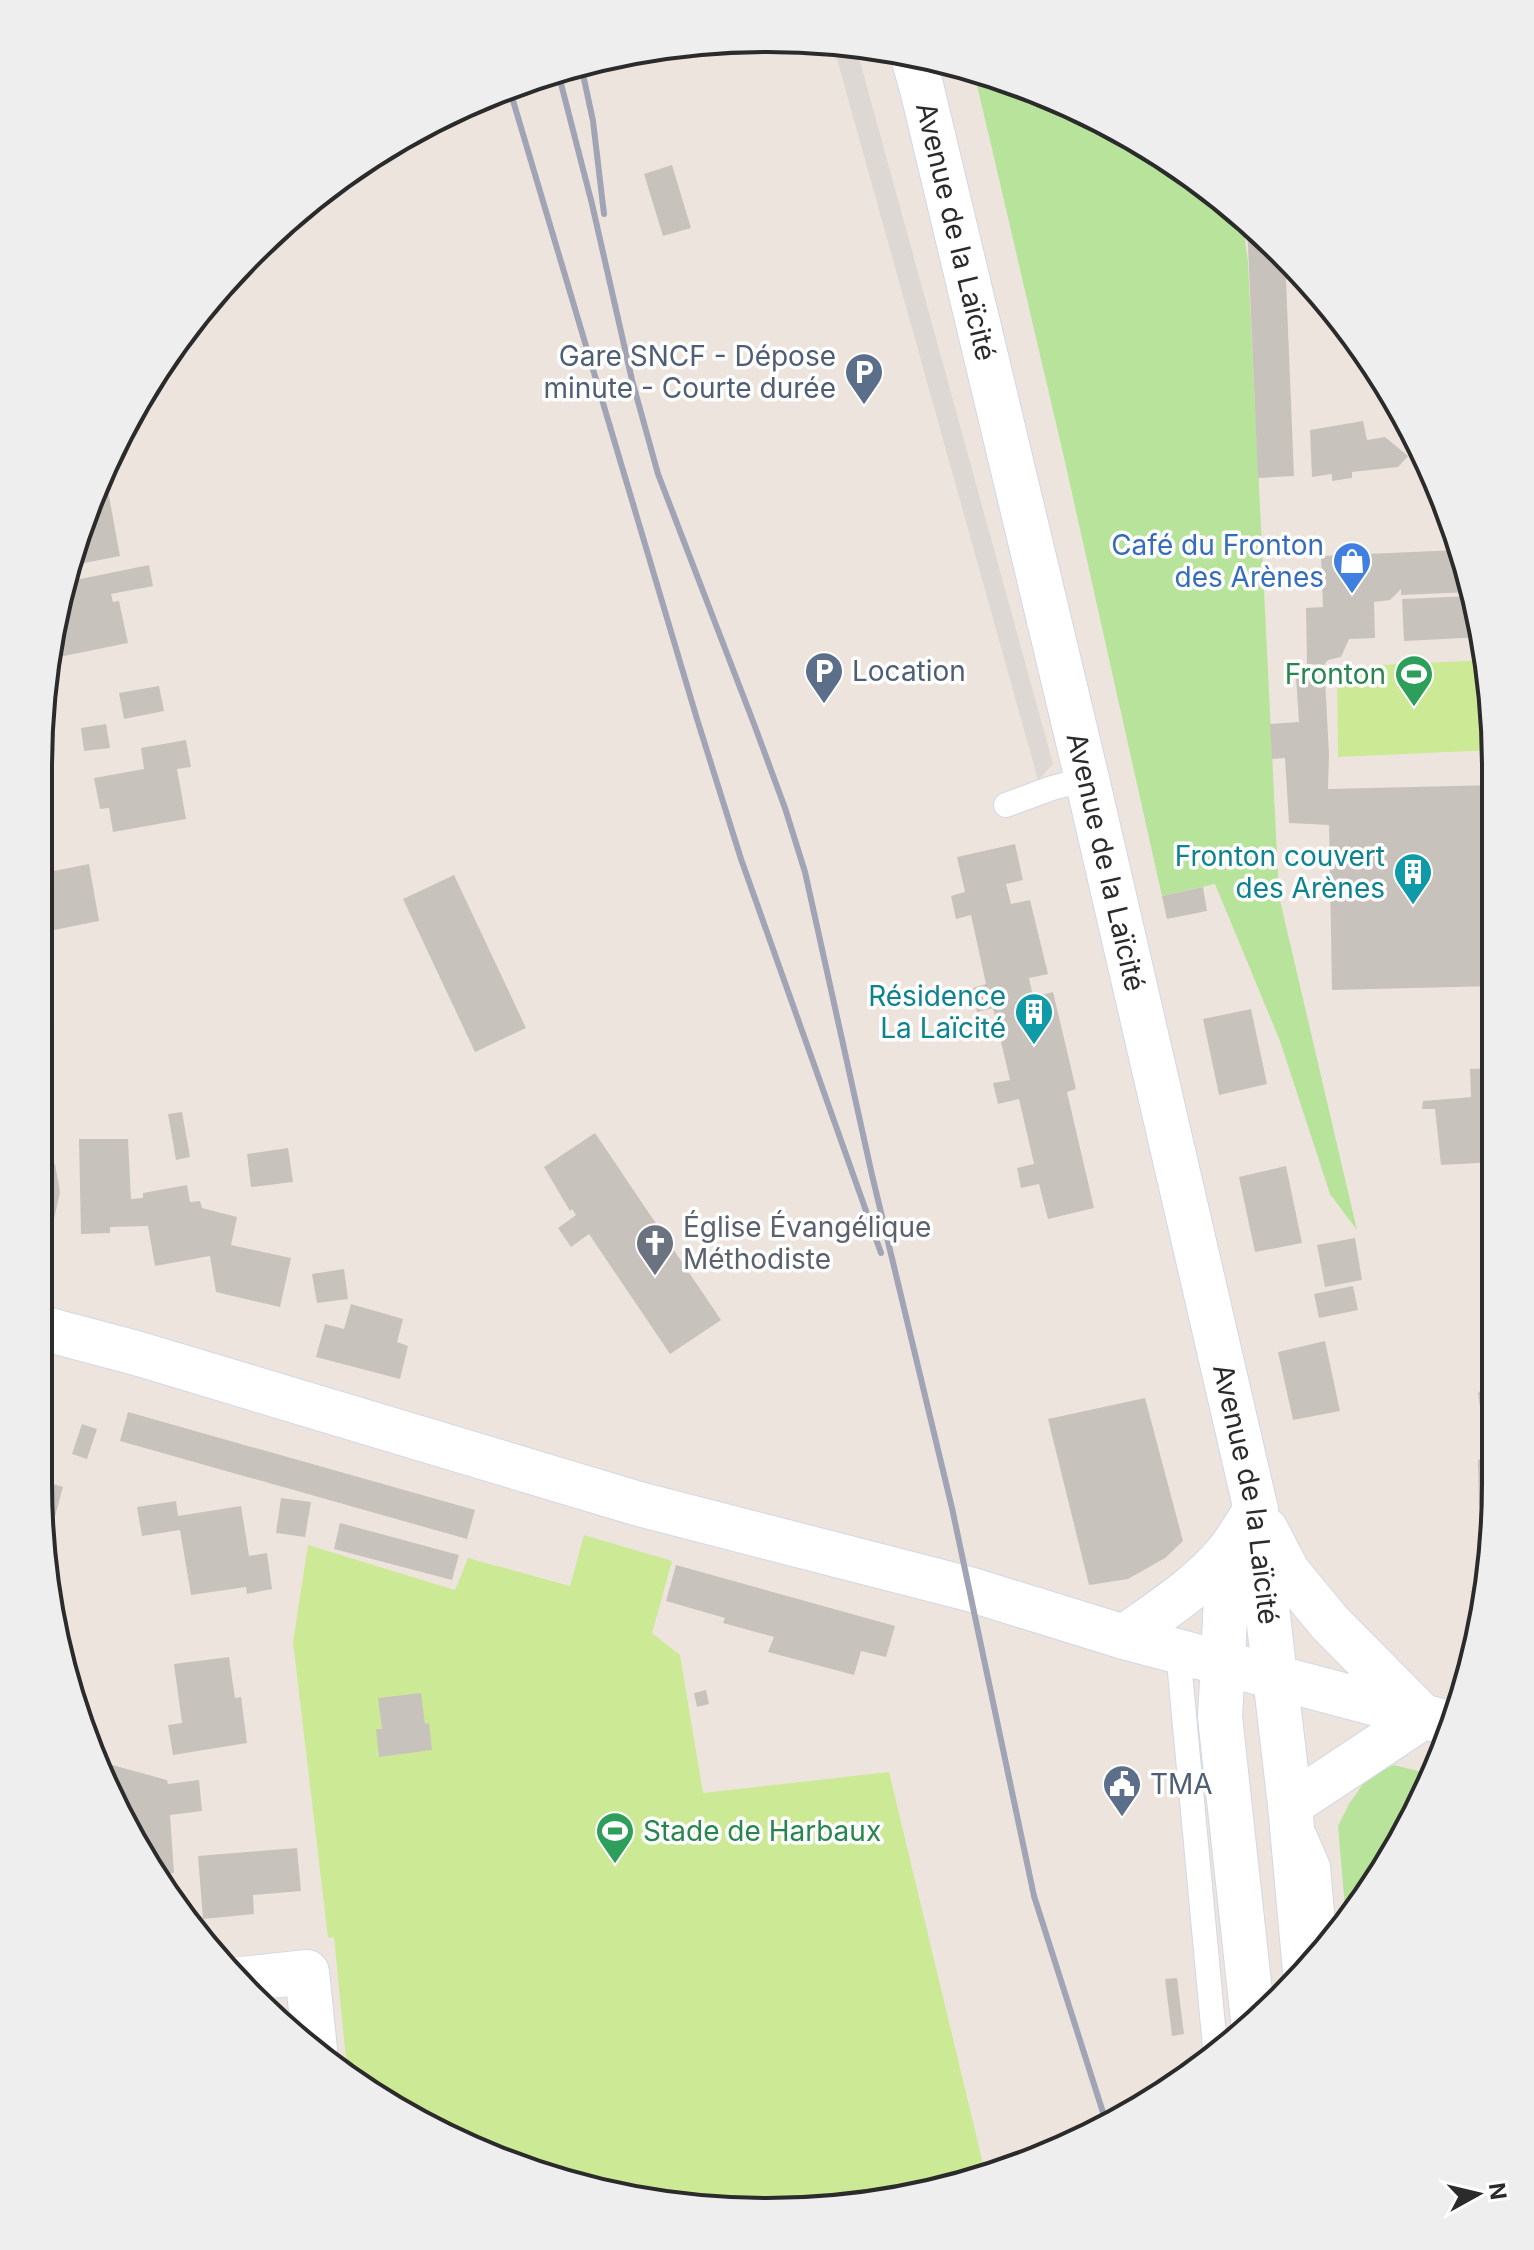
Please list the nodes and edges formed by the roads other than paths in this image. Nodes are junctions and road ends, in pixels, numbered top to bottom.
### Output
1 (916, 68) edge
2 (1087, 779) junction
3 (1006, 805) dead end
4 (52, 1331) edge
5 (1256, 1510) junction
6 (1228, 1552) junction
7 (1124, 1637) junction
8 (1178, 1651) junction
9 (1223, 1663) junction
10 (1275, 1677) junction
11 (1437, 1720) edge
12 (1290, 1805) junction
13 (1324, 1931) edge
14 (1304, 1956) edge
15 (251, 1978) edge
16 (1252, 2008) edge
17 (314, 2035) edge
18 (1214, 2040) edge

1 - 2 street, Avenue de la Laïcité
2 - 3 lane
2 - 5 street, Avenue de la Laïcité
4 - 7 street
5 - 6 street
5 - 10 street, Avenue de la Laïcité
5 - 11 street
6 - 7 street
6 - 9 street
7 - 8 street
8 - 9 street
8 - 18 lane
9 - 10 street
9 - 16 street
10 - 11 street
10 - 12 street, Avenue de la Laïcité
11 - 12 street
12 - 13 lane
12 - 14 street, Avenue de la Laïcité
15 - 17 street

